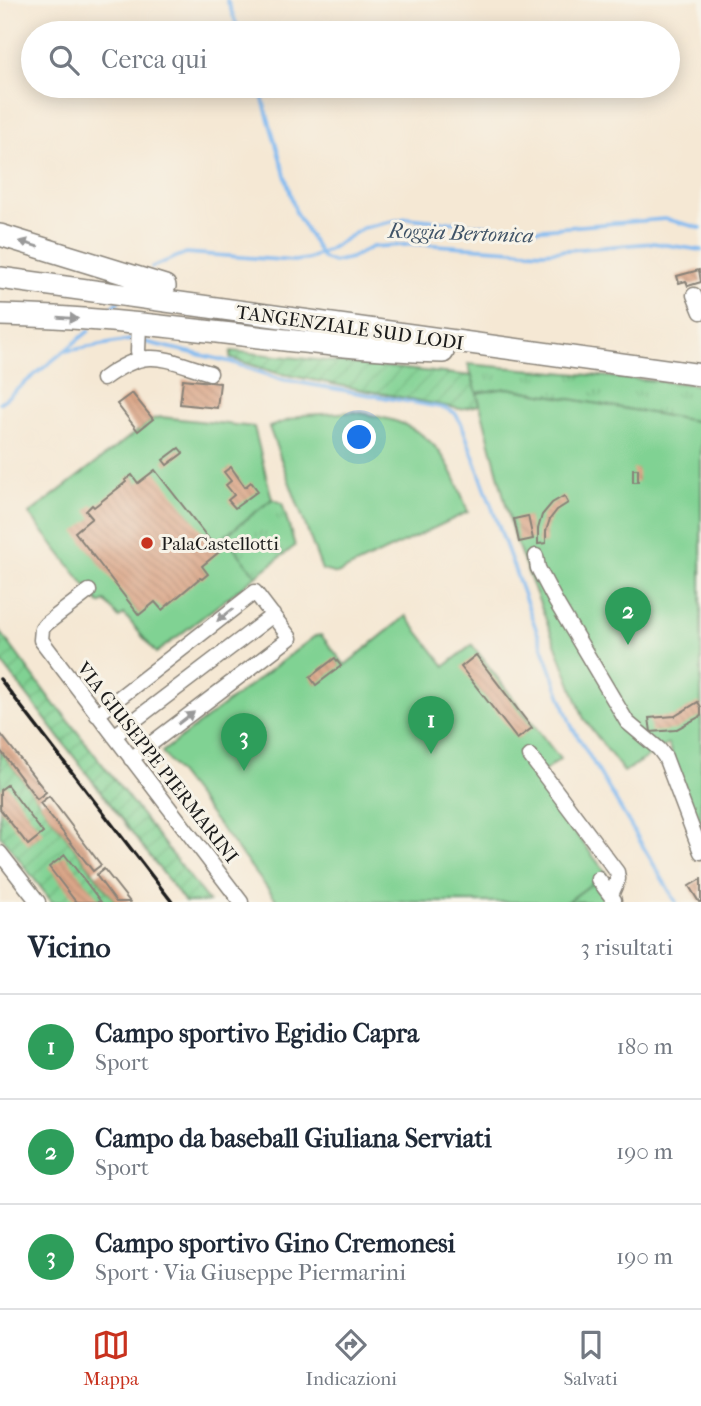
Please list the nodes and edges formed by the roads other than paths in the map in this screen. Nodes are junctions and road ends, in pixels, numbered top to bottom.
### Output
1 (0, 235) edge
2 (0, 264) edge
3 (0, 278) edge
4 (165, 286) junction
5 (694, 295) dead end
6 (701, 312) edge
7 (0, 315) edge
8 (139, 325) junction
9 (560, 356) junction
10 (140, 358) junction
11 (701, 361) edge
12 (210, 373) dead end
13 (701, 375) edge
14 (103, 379) dead end
15 (536, 556) dead end
16 (89, 591) dead end
17 (273, 615) junction
18 (97, 715) junction
19 (114, 736) junction
20 (530, 756) dead end
21 (131, 759) junction
22 (701, 852) edge
23 (0, 853) edge
24 (598, 878) dead end
25 (613, 898) edge
26 (37, 902) edge
27 (241, 902) edge

4 -> 1 highway
2 - 4 highway, TANGENZIALE SUD LODI
3 - 9 highway, TANGENZIALE SUD LODI
4 - 11 highway, TANGENZIALE SUD LODI
5 - 6 street
7 -> 8 highway
8 - 9 highway
8 - 10 street
9 - 13 highway, TANGENZIALE SUD LODI
10 - 12 street
10 - 14 street
15 - 22 street
16 - 18 street, VIA GIUSEPPE PIERMARINI
17 -> 18 street
17 - 19 street
21 -> 17 street
18 - 19 street, VIA GIUSEPPE PIERMARINI
19 - 21 street, VIA GIUSEPPE PIERMARINI
20 - 25 street
21 - 27 street, VIA GIUSEPPE PIERMARINI
23 - 26 street
24 - 25 street

